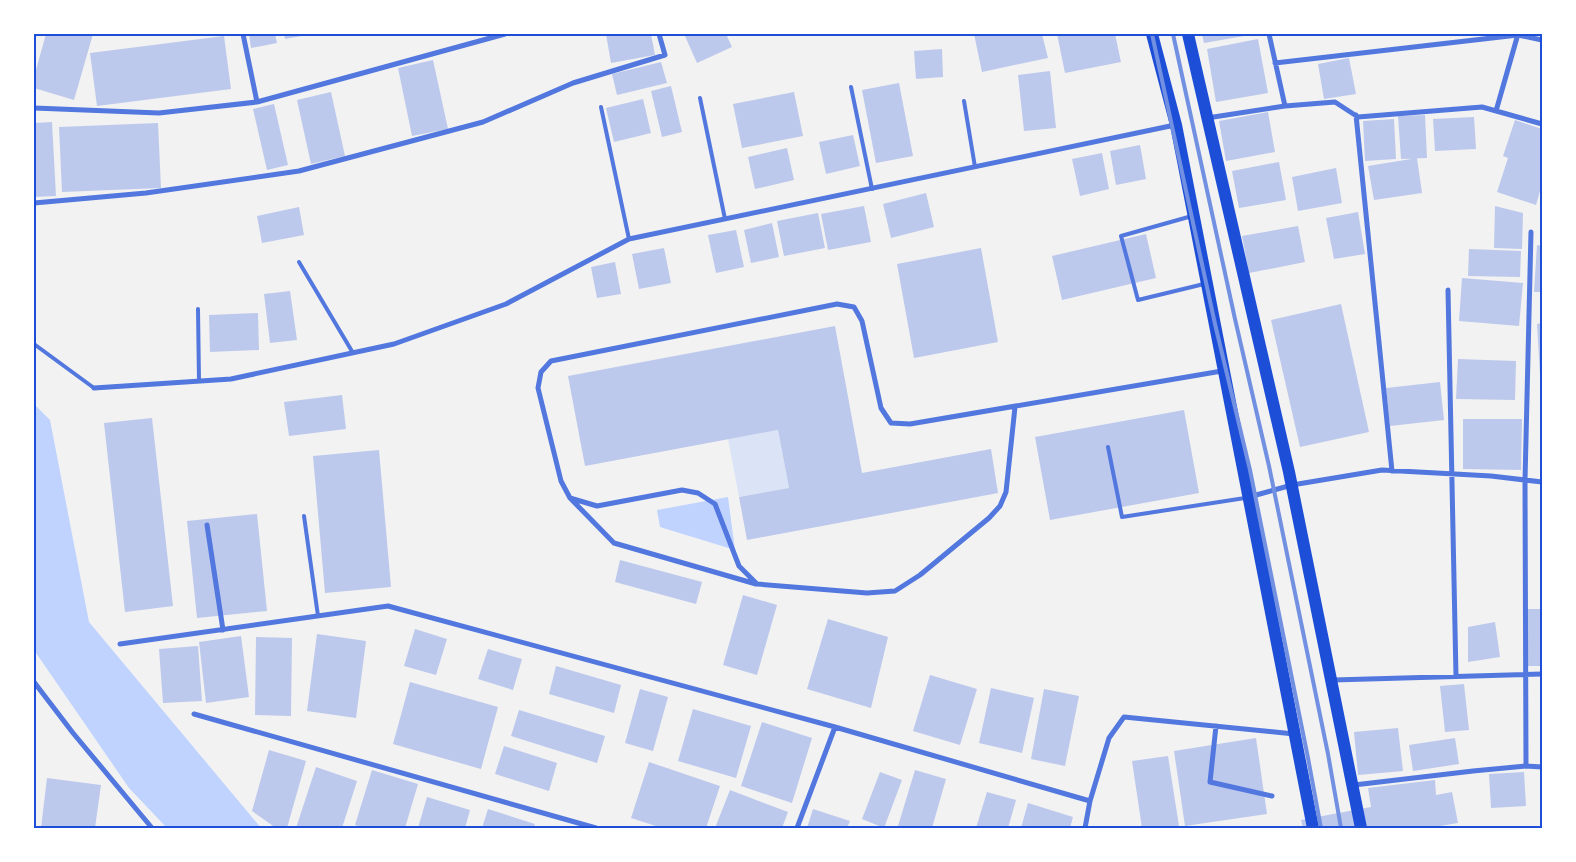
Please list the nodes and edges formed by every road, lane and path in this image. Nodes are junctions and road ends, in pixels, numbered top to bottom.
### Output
1 (243, 34) edge
2 (505, 34) edge
3 (659, 34) edge
4 (1152, 34) edge
5 (1188, 34) edge
6 (1269, 34) edge
7 (1518, 34) edge
8 (1542, 40) edge
9 (1276, 63) junction
10 (851, 87) dead end
11 (700, 98) dead end
12 (964, 101) dead end
13 (257, 102) junction
14 (1285, 106) junction
15 (601, 107) dead end
16 (34, 108) edge
17 (1496, 111) junction
18 (1356, 115) junction
19 (1207, 118) junction
20 (1542, 124) edge
21 (1176, 125) junction
22 (976, 167) junction
23 (872, 189) junction
24 (34, 202) edge
25 (1193, 216) junction
26 (726, 219) junction
27 (1531, 232) dead end
28 (630, 239) junction
29 (299, 262) dead end
30 (1206, 284) junction
31 (1448, 290) dead end
32 (198, 309) dead end
33 (34, 344) edge
34 (353, 353) junction
35 (1223, 371) junction
36 (199, 382) junction
37 (94, 388) joint
38 (1015, 406) junction
39 (1108, 448) dead end
40 (1392, 471) junction
41 (1451, 474) junction
42 (1525, 480) junction
43 (1542, 482) edge
44 (1292, 485) junction
45 (570, 498) junction
46 (1247, 498) junction
47 (304, 516) dead end
48 (207, 525) dead end
49 (757, 584) junction
50 (318, 616) junction
51 (223, 630) junction
52 (120, 644) dead end
53 (1525, 674) junction
54 (1542, 674) edge
55 (1456, 676) junction
56 (1332, 680) junction
57 (34, 682) edge
58 (194, 714) dead end
59 (1216, 726) junction
60 (834, 727) junction
61 (1295, 734) junction
62 (1526, 766) junction
63 (1542, 767) edge
64 (1353, 785) junction
65 (1272, 796) dead end
66 (1090, 801) junction
67 (152, 828) edge
68 (596, 828) edge
69 (797, 828) edge
70 (1085, 828) edge
71 (1313, 828) edge
72 (1362, 828) edge

1 - 13 street
2 - 13 street
3 - 24 street
4 - 21 main road
5 - 19 main road
6 - 9 street
7 - 8 street
7 - 9 street
7 - 17 street
9 - 14 street
10 - 23 lane
11 - 26 lane
12 - 22 lane
13 - 16 street
14 - 18 street
14 - 19 street
15 - 28 lane
17 - 18 street
17 - 20 street
18 - 40 street
19 - 44 main road
21 - 22 street
21 - 25 main road
22 - 23 street
23 - 26 street
25 - 30 main road
25 - 30 lane
26 - 28 street
27 - 42 street
28 - 34 street
29 - 34 lane
30 - 35 main road
31 - 41 street
32 - 36 lane
33 - 37 lane
34 - 36 street
35 - 38 street
35 - 46 main road
36 - 37 street
38 - 45 street
38 - 49 street
39 - 46 lane
40 - 41 street
40 - 44 street
41 - 42 street
41 - 55 street
42 - 43 street
42 - 53 street
44 - 46 street
44 - 56 main road
45 - 49 street
45 - 49 street
46 - 61 main road
47 - 50 lane
48 - 51 street
50 - 51 street
50 - 60 street
51 - 52 street
53 - 54 street
53 - 55 street
53 - 62 street
55 - 56 street
56 - 64 main road
57 - 67 street
58 - 68 street
59 - 61 street
59 - 65 street
59 - 66 street
60 - 66 street
60 - 69 street
61 - 71 main road
62 - 63 street
62 - 64 street
64 - 72 main road
66 - 70 street

